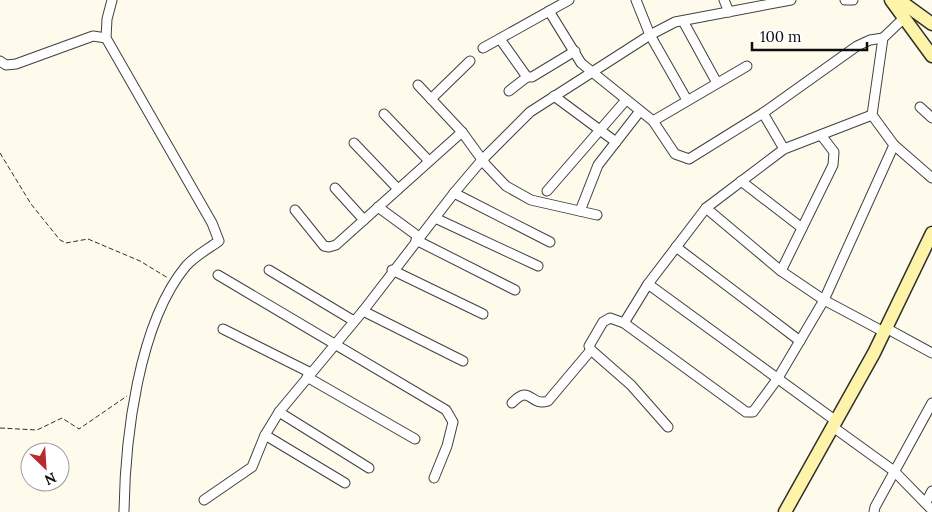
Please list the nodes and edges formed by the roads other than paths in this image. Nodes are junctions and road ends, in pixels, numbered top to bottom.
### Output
1 (112, 0) edge
2 (569, 0) edge
3 (636, 0) edge
4 (724, 0) edge
5 (791, 0) edge
6 (845, 0) edge
7 (853, 0) edge
8 (891, 0) edge
9 (899, 0) edge
10 (550, 11) junction
11 (729, 12) junction
12 (904, 18) junction
13 (683, 21) junction
14 (932, 24) edge
15 (650, 35) junction
16 (106, 38) junction
17 (883, 38) junction
18 (500, 39) junction
19 (483, 48) dead end
20 (575, 50) junction
21 (932, 56) edge
22 (470, 60) dead end
23 (0, 61) edge
24 (747, 66) dead end
25 (593, 72) junction
26 (527, 77) junction
27 (717, 83) junction
28 (418, 85) dead end
29 (509, 91) dead end
30 (554, 96) junction
31 (431, 99) junction
32 (626, 100) junction
33 (687, 100) junction
34 (920, 107) dead end
35 (640, 111) junction
36 (763, 113) junction
37 (384, 114) dead end
38 (872, 115) junction
39 (932, 118) edge
40 (653, 121) junction
41 (599, 130) junction
42 (462, 132) junction
43 (820, 135) junction
44 (616, 142) junction
45 (354, 143) dead end
46 (894, 145) junction
47 (784, 149) junction
48 (482, 160) junction
49 (429, 161) junction
50 (932, 178) edge
51 (741, 182) junction
52 (335, 188) dead end
53 (398, 189) junction
54 (547, 190) dead end
55 (454, 193) junction
56 (378, 208) junction
57 (706, 208) junction
58 (295, 210) dead end
59 (580, 211) junction
60 (597, 215) dead end
61 (435, 218) junction
62 (364, 220) junction
63 (802, 228) junction
64 (932, 233) edge
65 (418, 239) junction
66 (550, 242) dead end
67 (676, 247) junction
68 (538, 266) dead end
69 (269, 270) dead end
70 (392, 270) junction
71 (781, 271) junction
72 (218, 275) dead end
73 (648, 284) junction
74 (515, 290) dead end
75 (824, 300) junction
76 (363, 311) junction
77 (482, 314) dead end
78 (354, 322) junction
79 (624, 323) junction
80 (223, 329) dead end
81 (885, 330) junction
82 (800, 341) junction
83 (334, 345) junction
84 (591, 350) junction
85 (932, 353) edge
86 (463, 361) dead end
87 (309, 375) junction
88 (778, 378) junction
89 (512, 403) dead end
90 (932, 403) edge
91 (279, 412) junction
92 (834, 424) junction
93 (668, 427) dead end
94 (265, 435) junction
95 (414, 439) dead end
96 (369, 468) dead end
97 (894, 471) junction
98 (434, 478) dead end
99 (345, 483) dead end
100 (932, 491) edge
101 (204, 500) dead end
102 (926, 502) junction
103 (932, 510) edge
104 (788, 511) edge
105 (124, 512) edge
106 (874, 512) edge

1 - 16 street
2 - 10 street
3 - 15 street
4 - 11 street
5 - 11 street
6 - 7 street
8 - 12 main road
9 - 14 main road
10 - 18 street
10 - 20 street
11 - 13 street
12 - 17 street
12 - 21 main road
13 - 15 street
13 - 27 street
15 - 25 street
15 - 33 street
16 - 23 street
16 - 105 street
17 - 36 street
17 - 38 street
18 - 19 street
18 - 26 street
20 - 25 street
20 - 26 street
22 - 31 street
24 - 27 street
25 - 30 street
25 - 32 street
26 - 29 street
27 - 33 street
28 - 31 street
30 - 41 street
30 - 48 street
31 - 42 street
32 - 35 street
32 - 41 street
33 - 40 street
34 - 39 street
35 - 40 street
35 - 44 street
36 - 40 street
36 - 47 street
37 - 49 street
38 - 43 street
38 - 46 street
41 - 44 street
41 - 54 street
42 - 48 street
42 - 49 street
43 - 47 street
43 - 63 street
44 - 59 street
45 - 53 street
46 - 50 street
46 - 75 street
47 - 51 street
48 - 55 street
48 - 59 street
49 - 53 street
51 - 57 street
51 - 63 street
52 - 62 street
53 - 56 street
55 - 61 street
55 - 66 street
56 - 62 street
56 - 65 street
57 - 67 street
57 - 71 street
58 - 62 street
59 - 60 street
61 - 65 street
61 - 68 street
63 - 71 street
64 - 81 main road
65 - 70 street
65 - 74 street
67 - 73 street
67 - 82 street
69 - 78 street
70 - 76 street
70 - 77 street
71 - 75 street
72 - 83 street
73 - 79 street
73 - 88 street
75 - 81 street
75 - 82 street
76 - 78 street
76 - 86 street
78 - 83 street
79 - 84 street
79 - 88 street
80 - 87 street
81 - 85 street
81 - 92 main road
82 - 88 street
83 - 87 street
83 - 98 street
84 - 89 street
84 - 93 street
87 - 91 street
87 - 95 street
88 - 92 street
90 - 97 street
91 - 94 street
91 - 96 street
92 - 97 street
92 - 104 main road
94 - 99 street
94 - 101 street
97 - 102 street
97 - 106 street
100 - 102 street
102 - 103 street

